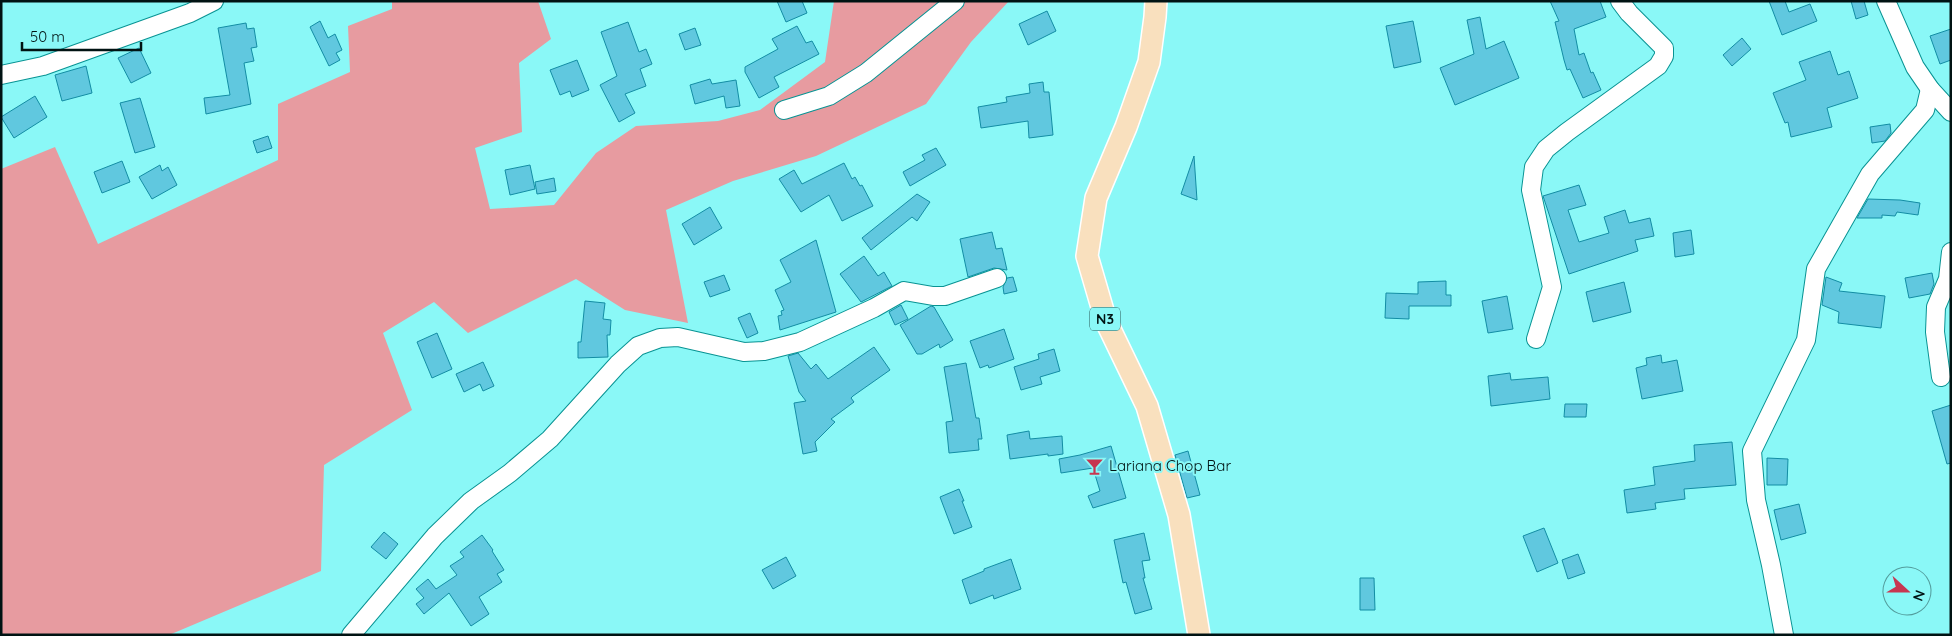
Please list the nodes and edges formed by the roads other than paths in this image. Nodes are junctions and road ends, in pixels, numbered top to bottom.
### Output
1 (214, 1) edge
2 (956, 1) edge
3 (1156, 1) edge
4 (1620, 1) edge
5 (1886, 1) edge
6 (1, 75) edge
7 (1930, 89) junction
8 (784, 110) dead end
9 (1951, 112) edge
10 (1951, 252) edge
11 (997, 278) dead end
12 (1536, 340) dead end
13 (1941, 377) dead end
14 (351, 635) edge
15 (1199, 635) edge
16 (1784, 635) edge

1 - 6 street
2 - 8 street
3 - 15 main road, N3
4 - 12 street
5 - 7 street
7 - 9 street
7 - 16 street
10 - 13 street
11 - 14 street

